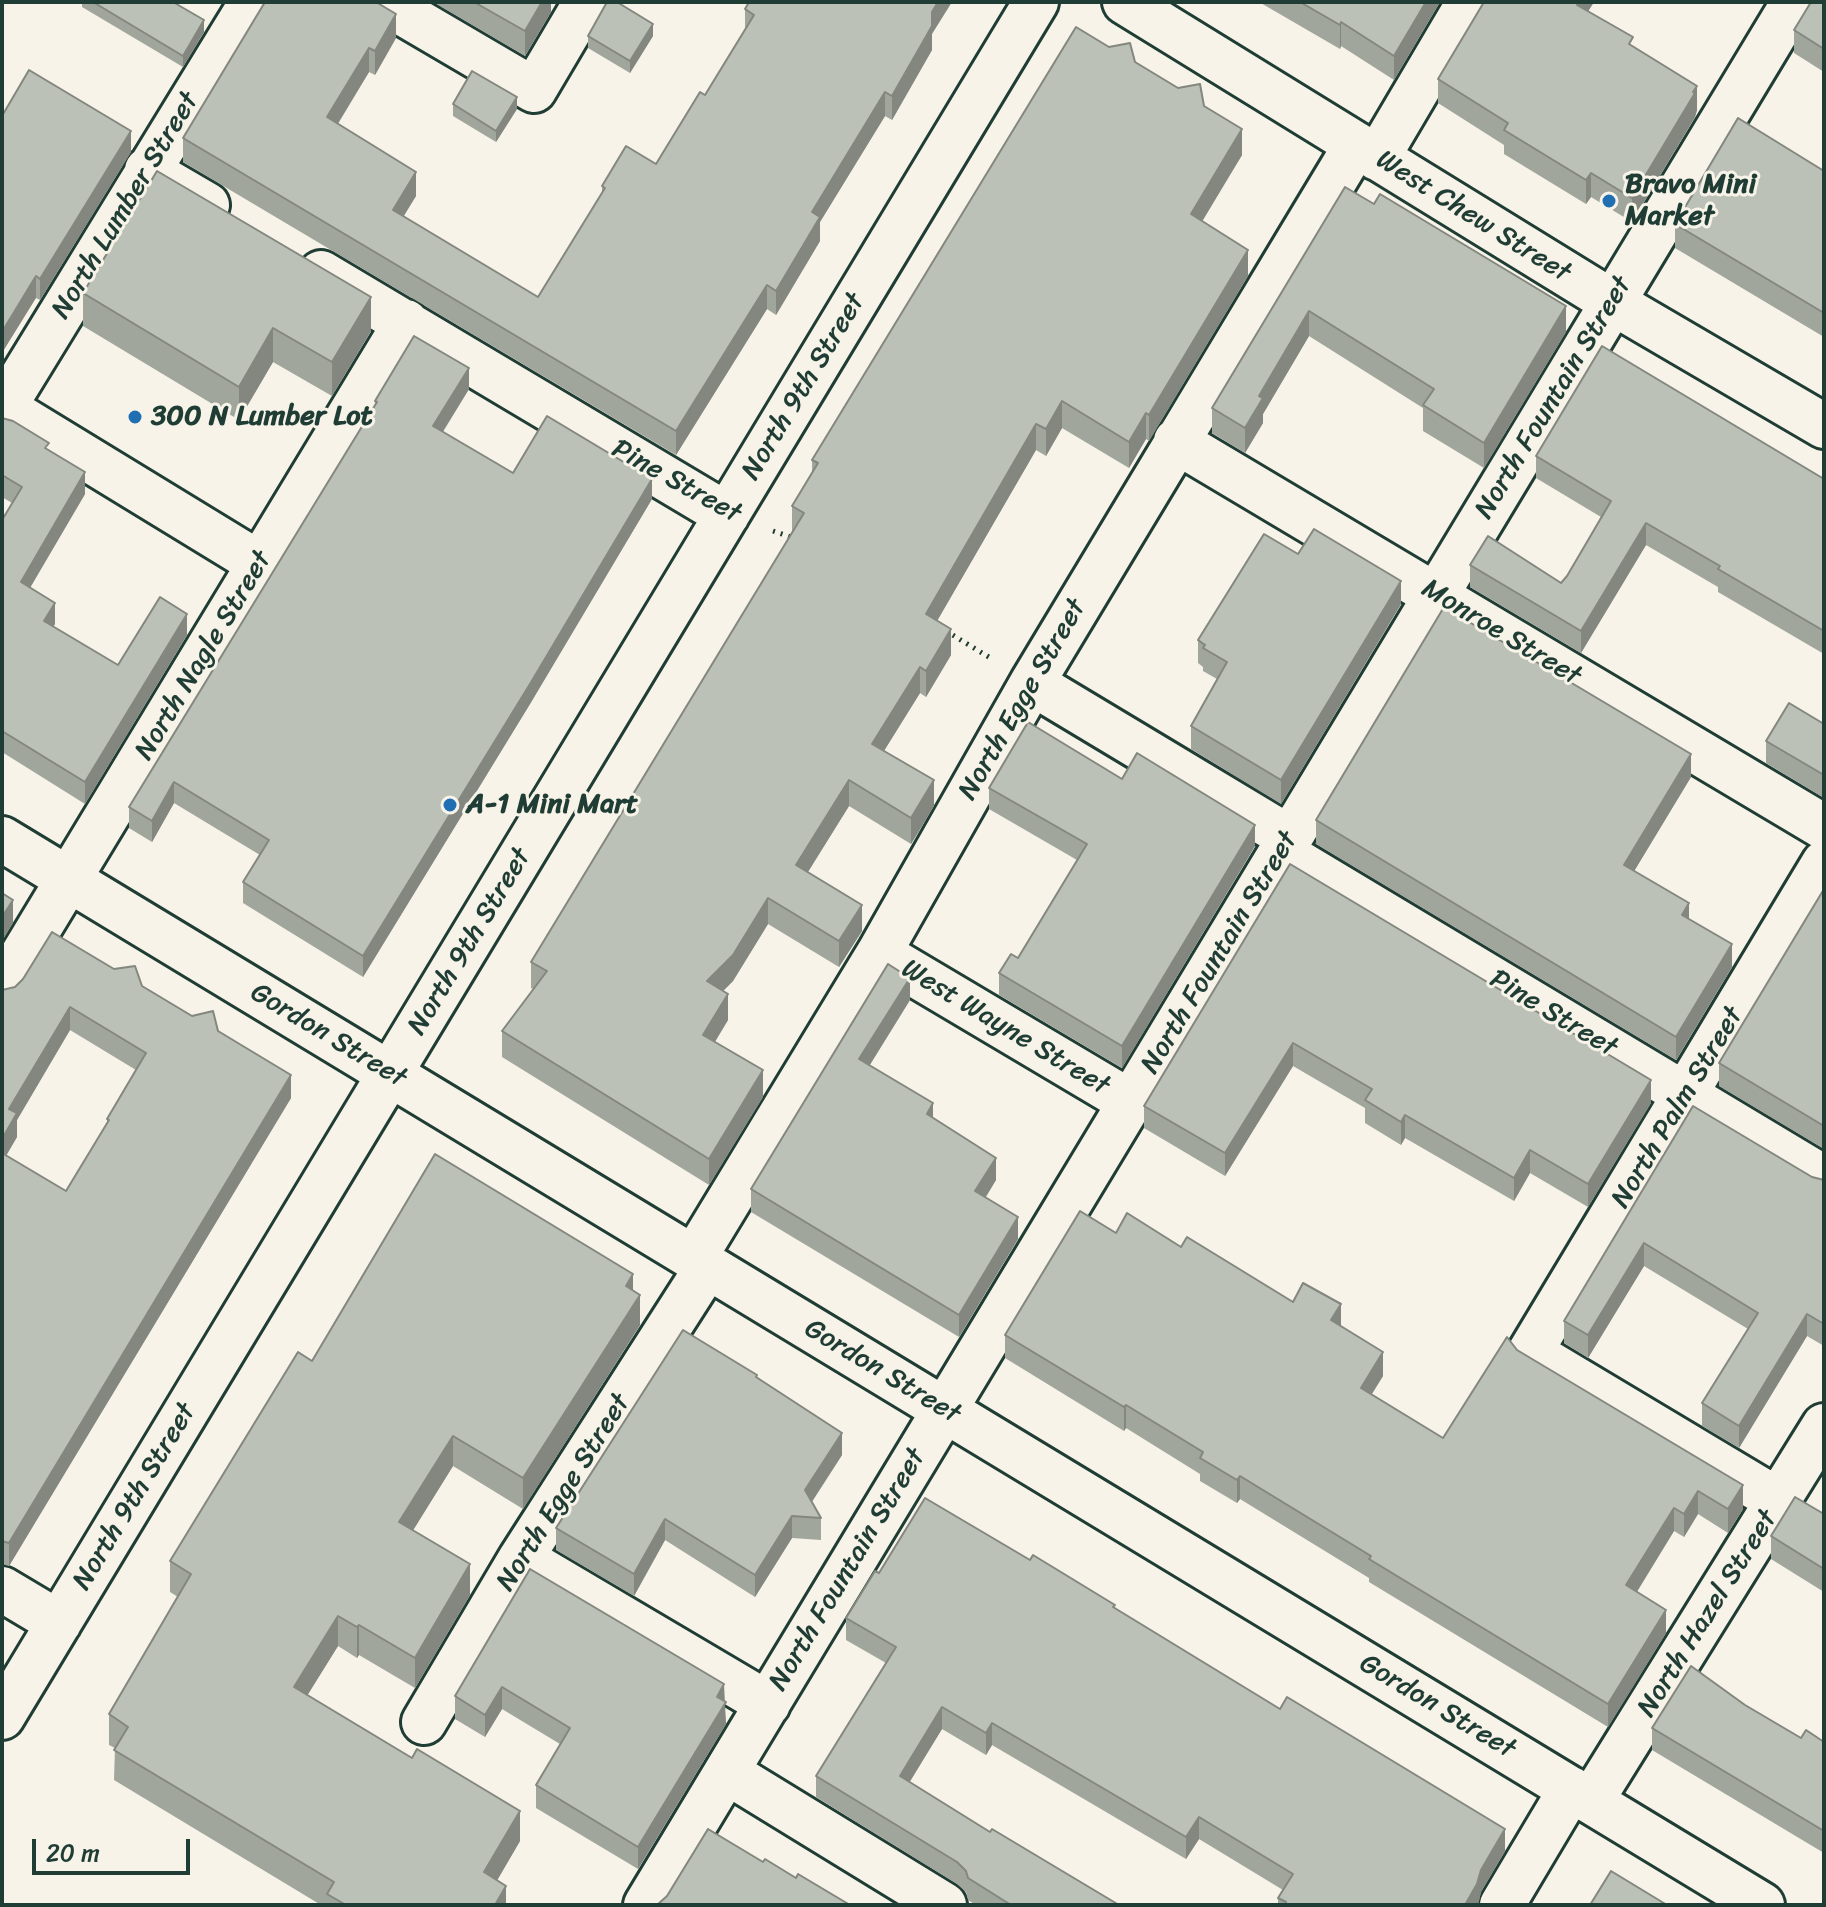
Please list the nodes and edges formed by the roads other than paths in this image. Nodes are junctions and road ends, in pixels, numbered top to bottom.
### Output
1 (252, 2) edge
2 (384, 2) edge
3 (586, 2) edge
4 (1036, 2) edge
5 (1125, 2) edge
6 (1469, 2) edge
7 (1794, 2) edge
8 (1367, 151) junction
9 (147, 170) junction
10 (242, 226) edge
11 (283, 250) edge
12 (1612, 302) junction
13 (406, 322) junction
14 (2, 413) edge
15 (1824, 426) edge
16 (1176, 441) junction
17 (727, 515) junction
18 (260, 564) junction
19 (1436, 594) junction
20 (1032, 683) junction
21 (1824, 827) edge
22 (2, 839) edge
23 (1286, 845) junction
24 (1824, 863) edge
25 (68, 879) junction
26 (879, 953) junction
27 (2, 989) edge
28 (390, 1074) junction
29 (1687, 1095) junction
30 (1130, 1102) junction
31 (1824, 1178) edge
32 (701, 1262) junction
33 (945, 1409) junction
34 (1824, 1426) edge
35 (1779, 1501) junction
36 (521, 1558) junction
37 (2, 1589) edge
38 (59, 1623) junction
39 (768, 1704) junction
40 (2, 1717) edge
41 (424, 1722) dead end
42 (727, 1772) junction
43 (1581, 1795) junction
44 (646, 1905) edge
45 (944, 1905) edge
46 (1502, 1905) edge
47 (1762, 1905) edge

1 - 9 street, North Lumber Street
2 - 3 street
4 - 17 street, North 9th Street
5 - 8 street, West Chew Street
6 - 8 street, North Egge Street
7 - 12 street, North Fountain Street
8 - 12 street, West Chew Street
8 - 16 street, North Egge Street
9 - 10 street
9 - 14 street, North Lumber Street
11 - 13 street, Pine Street
12 - 15 street, West Chew Street
12 - 19 street, North Fountain Street
13 - 17 street, Pine Street
13 - 18 street, North Nagle Street
14 - 18 street
16 - 19 street, Monroe Street
16 - 20 street, North Egge Street
17 - 28 street, North 9th Street
18 - 25 street, North Nagle Street
19 - 21 street, Monroe Street
19 - 23 street, North Fountain Street
20 - 23 street, Pine Street
20 - 26 street, North Egge Street
22 - 25 street, Gordon Street
23 - 29 street, Pine Street
23 - 30 street, North Fountain Street
24 - 29 street, North Palm Street
25 - 27 street, North Nagle Street
25 - 28 street, Gordon Street
26 - 30 street, West Wayne Street
26 - 32 street, North Egge Street
28 - 32 street, Gordon Street
28 - 38 street, North 9th Street
29 - 31 street, Pine Street
29 - 35 street, North Palm Street
30 - 33 street, North Fountain Street
32 - 33 street, Gordon Street
32 - 36 street, North Egge Street
33 - 39 street, North Fountain Street
33 - 43 street, Gordon Street
34 - 35 street, North Hazel Street
35 - 43 street, North Hazel Street
36 - 39 street
36 - 41 street, North Egge Street
37 - 38 street
38 - 40 street, North 9th Street
39 - 42 street, North Fountain Street
42 - 44 street, North Fountain Street
42 - 45 street
43 - 46 street, North Hazel Street
43 - 47 street, Gordon Street

